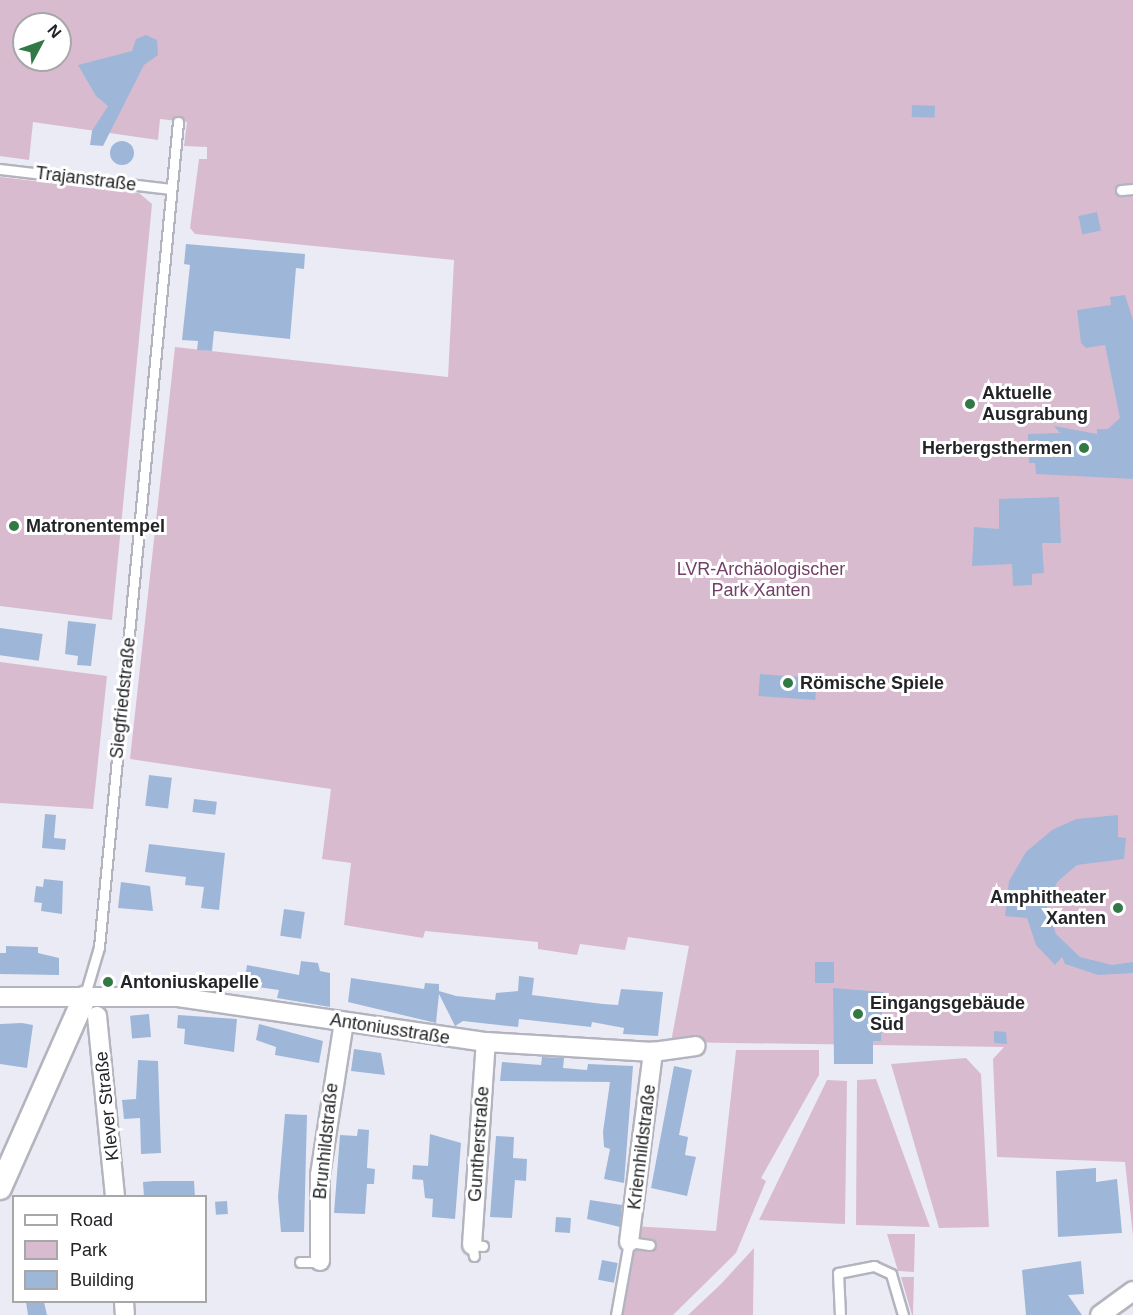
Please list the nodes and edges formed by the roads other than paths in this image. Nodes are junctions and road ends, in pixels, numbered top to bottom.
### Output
1 (178, 122) dead end
2 (0, 169) edge
3 (171, 189) junction
4 (1133, 189) edge
5 (1121, 190) dead end
6 (0, 997) edge
7 (91, 1007) junction
8 (344, 1022) junction
9 (486, 1042) junction
10 (696, 1046) dead end
11 (653, 1052) junction
12 (0, 1188) edge
13 (115, 1195) edge
14 (629, 1242) junction
15 (650, 1245) dead end
16 (476, 1249) dead end
17 (300, 1263) dead end
18 (320, 1265) joint
19 (1133, 1292) edge
20 (616, 1315) edge
21 (840, 1315) edge
22 (903, 1315) edge
23 (1100, 1315) edge

1 - 3 lane, Siegfriedstraße
2 - 3 lane, Trajanstraße
3 - 7 lane, Siegfriedstraße
4 - 5 lane
6 - 7 street, Antoniusstraße
7 - 8 street, Antoniusstraße
7 - 12 street, Siegfriedstraße
7 - 13 street, Klever Straße
8 - 9 street, Antoniusstraße
8 - 18 street, Brunhildstraße
9 - 11 street, Antoniusstraße
9 - 16 street, Guntherstraße
10 - 11 street, Antoniusstraße
11 - 14 street, Kriemhildstraße
14 - 15 lane
14 - 20 lane
17 - 18 lane
19 - 23 street
21 - 22 lane

